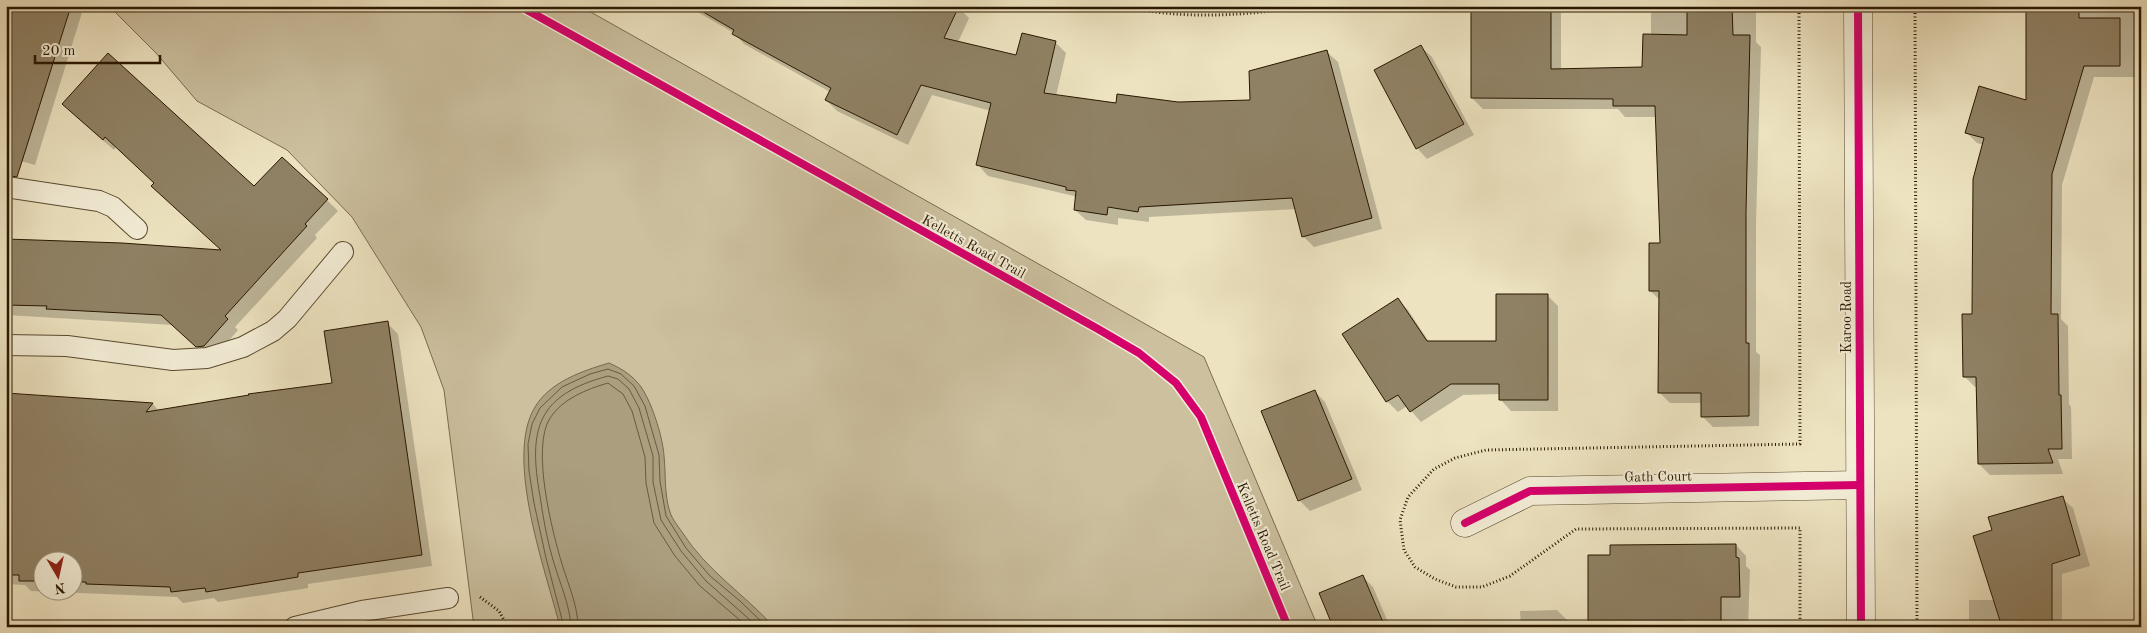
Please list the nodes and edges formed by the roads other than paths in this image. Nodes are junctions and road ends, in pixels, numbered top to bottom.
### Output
1 (1858, 6) edge
2 (6, 187) edge
3 (137, 229) dead end
4 (343, 252) dead end
5 (6, 345) edge
6 (1860, 484) junction
7 (1465, 523) dead end
8 (448, 598) dead end
9 (294, 627) edge
10 (1861, 627) edge

1 - 6 street, Karoo Road
2 - 3 lane
4 - 5 lane
6 - 7 street, Gath Court
6 - 10 street, Karoo Road
8 - 9 lane

